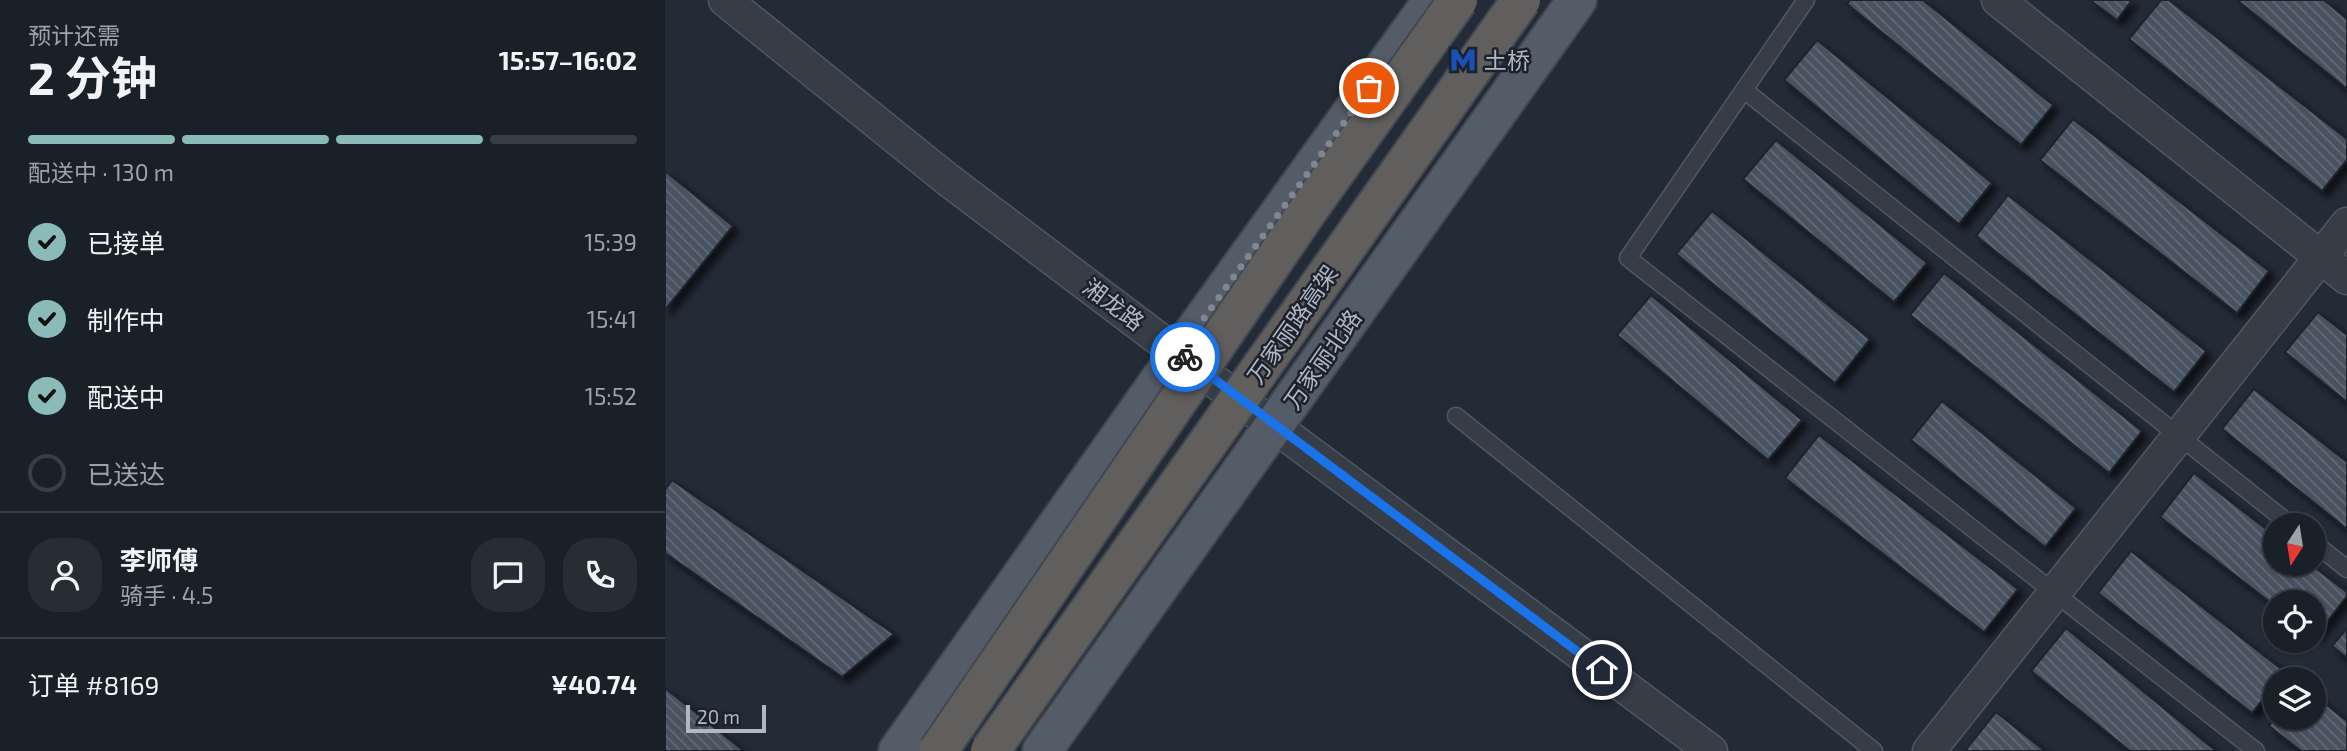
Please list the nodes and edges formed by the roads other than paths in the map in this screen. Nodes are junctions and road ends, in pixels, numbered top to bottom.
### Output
1 (725, 0) edge
2 (1433, 0) edge
3 (1458, 0) edge
4 (1521, 0) edge
5 (1577, 0) edge
6 (1806, 0) edge
7 (1998, 0) edge
8 (1744, 90) junction
9 (2347, 224) edge
10 (2321, 257) junction
11 (2347, 278) edge
12 (1179, 353) junction
13 (1456, 416) dead end
14 (1274, 426) junction
15 (2179, 436) junction
16 (2276, 513) edge
17 (2326, 552) edge
18 (2347, 569) edge
19 (2055, 592) junction
20 (981, 689) junction
21 (898, 751) edge
22 (933, 751) edge
23 (938, 751) edge
24 (990, 751) edge
25 (1042, 751) edge
26 (1711, 751) edge
27 (1874, 751) edge
28 (1929, 751) edge
29 (2256, 751) edge

1 - 12 street, 湘龙路
2 - 12 main road
3 - 20 highway, bridge
4 - 24 highway, 万家丽路高架, bridge
5 - 14 main road, 万家丽北路
6 - 8 lane
7 - 10 street
8 - 15 lane
8 - 19 lane
9 - 10 street
10 - 11 street
10 - 15 street
12 - 14 street, 湘龙路
12 - 21 main road
13 - 27 lane
14 - 25 main road, 万家丽北路
14 - 26 street, 湘龙路
15 - 16 lane
15 - 19 street
17 - 18 lane
19 - 28 street
19 - 29 lane
20 - 22 highway, bridge
20 - 23 highway, bridge

